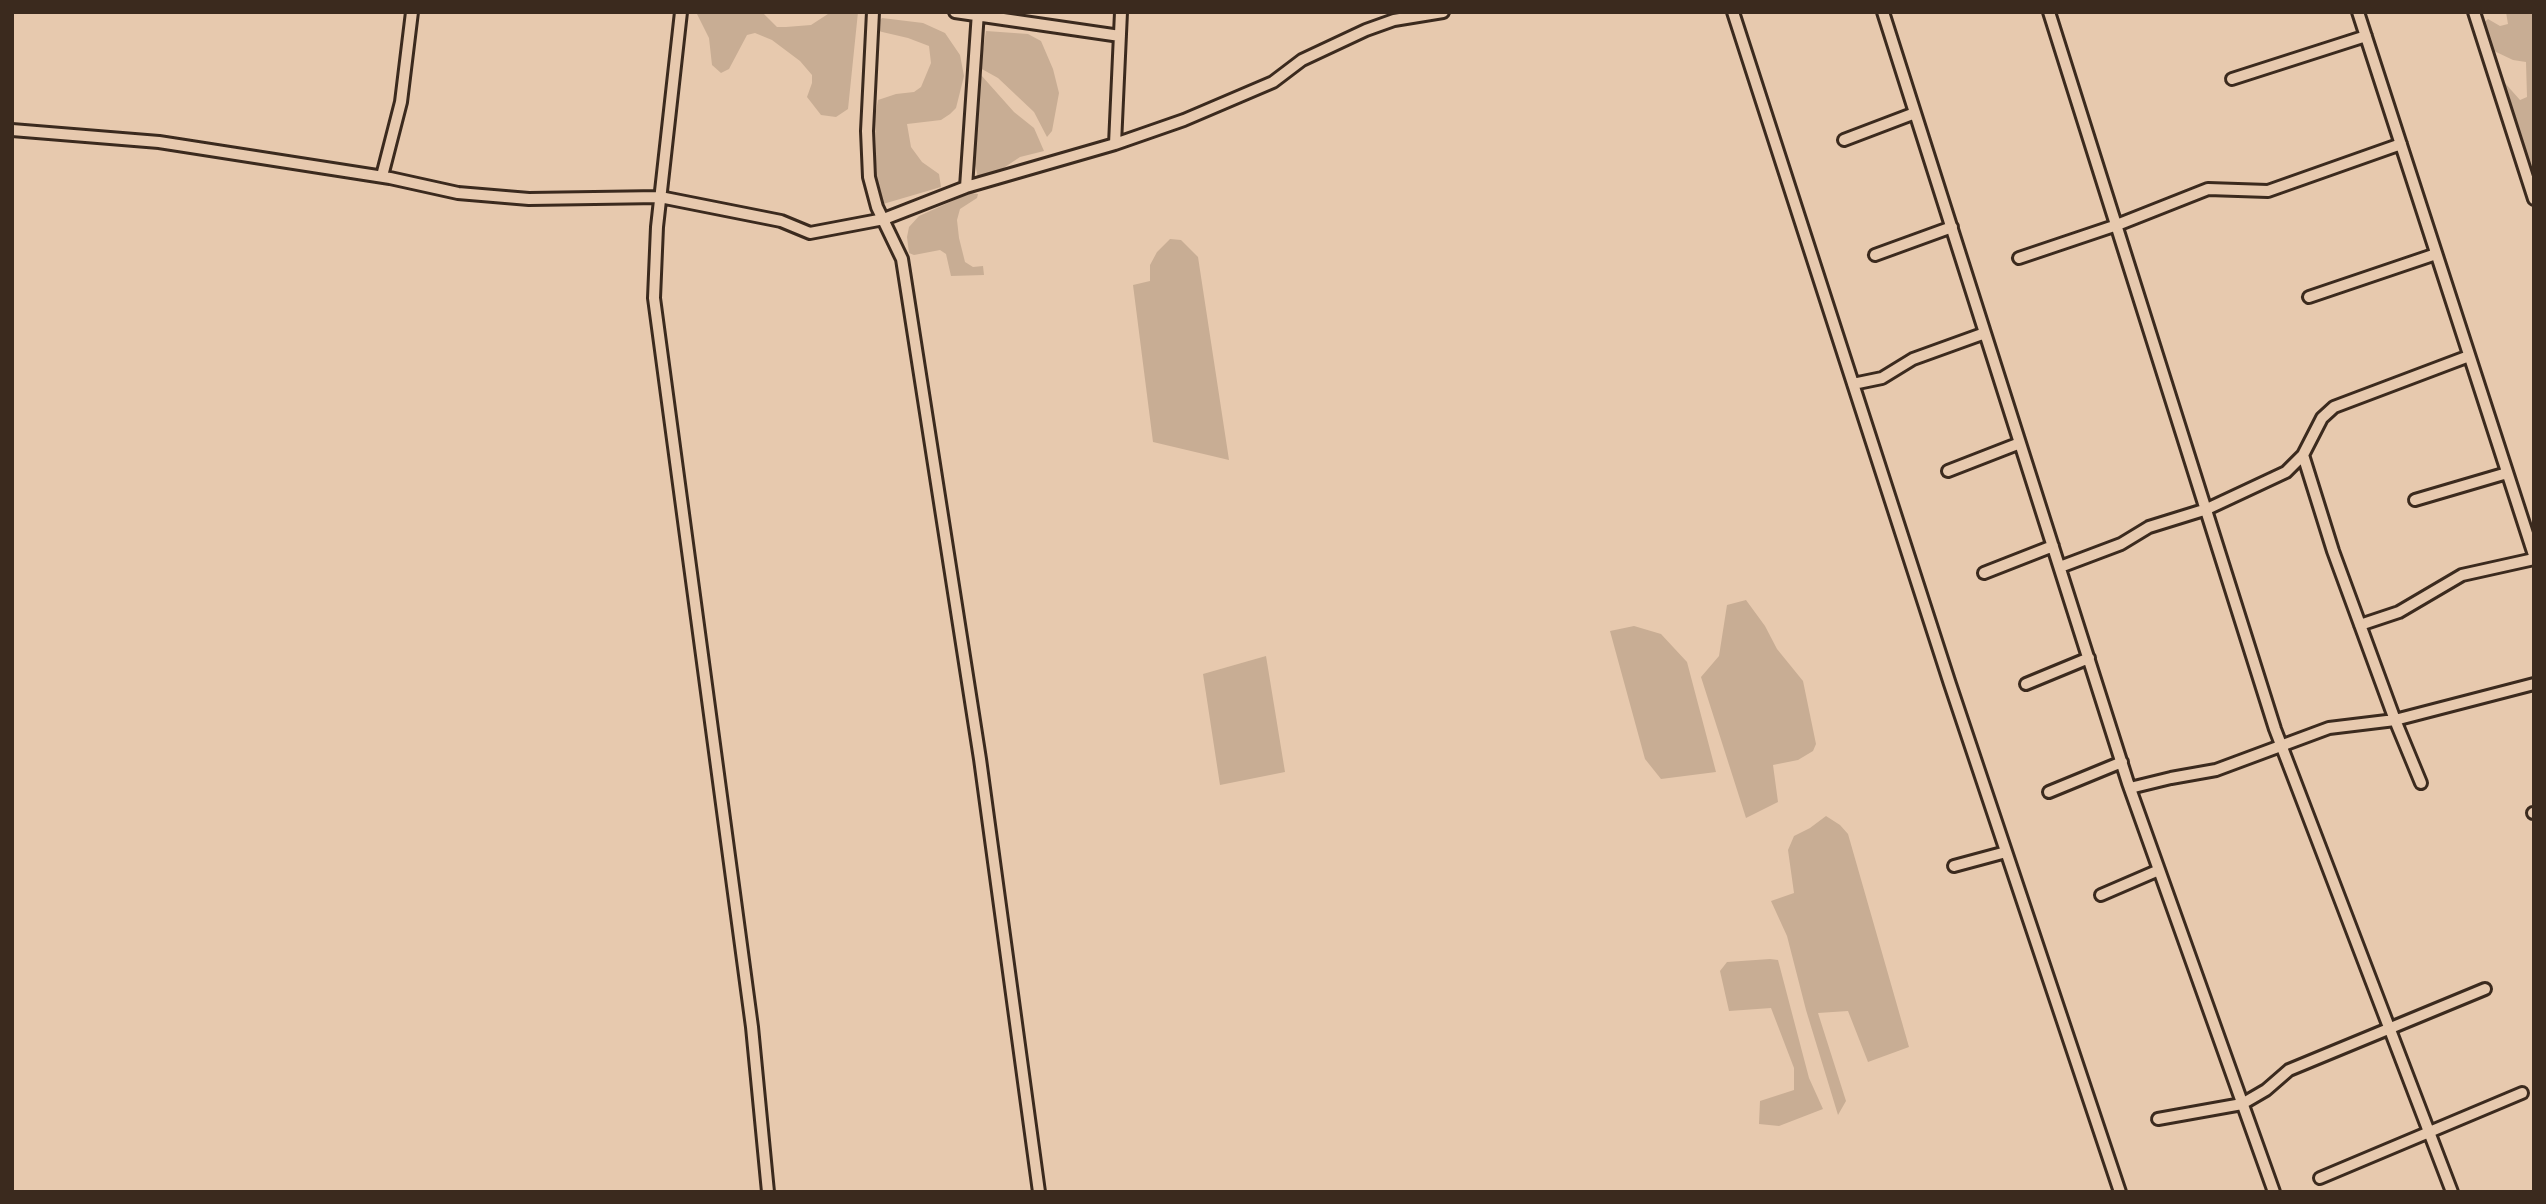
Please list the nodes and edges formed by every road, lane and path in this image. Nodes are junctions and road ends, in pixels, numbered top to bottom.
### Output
1 (412, 12) edge
2 (681, 12) edge
3 (873, 12) edge
4 (955, 12) edge
5 (1121, 12) edge
6 (1443, 12) edge
7 (1734, 12) edge
8 (1883, 12) edge
9 (2049, 12) edge
10 (2358, 12) edge
11 (2474, 12) edge
12 (978, 14) edge
13 (1120, 36) junction
14 (2366, 36) junction
15 (2232, 79) dead end
16 (1915, 113) junction
17 (12, 130) edge
18 (1844, 140) dead end
19 (1115, 144) junction
20 (2400, 144) junction
21 (382, 176) junction
22 (966, 187) junction
23 (660, 197) junction
24 (2534, 199) edge
25 (884, 219) junction
26 (2117, 225) junction
27 (1952, 227) junction
28 (2436, 254) junction
29 (1875, 255) dead end
30 (2019, 258) dead end
31 (2309, 297) dead end
32 (1985, 333) junction
33 (2469, 356) junction
34 (1853, 384) junction
35 (2020, 443) junction
36 (2303, 455) junction
37 (1948, 471) dead end
38 (2507, 473) junction
39 (2415, 500) dead end
40 (2207, 509) junction
41 (2053, 546) junction
42 (2534, 557) edge
43 (2060, 567) junction
44 (1984, 573) dead end
45 (2360, 625) junction
46 (2089, 659) junction
47 (2026, 684) dead end
48 (2534, 684) edge
49 (2395, 720) junction
50 (2282, 747) junction
51 (2122, 762) junction
52 (2421, 783) dead end
53 (2130, 788) junction
54 (2049, 792) dead end
55 (2006, 852) junction
56 (1954, 866) dead end
57 (2159, 870) junction
58 (2101, 895) dead end
59 (2485, 989) dead end
60 (2391, 1028) junction
61 (2522, 1093) dead end
62 (2242, 1104) junction
63 (2158, 1119) dead end
64 (2429, 1132) junction
65 (2320, 1178) dead end
66 (768, 1192) edge
67 (1039, 1192) edge
68 (2120, 1192) edge
69 (2274, 1192) edge
70 (2452, 1192) edge

1 - 21 street
2 - 23 street
3 - 25 street
4 - 12 street
5 - 13 street
6 - 19 street
7 - 34 street
8 - 16 street
9 - 26 street
10 - 14 street
11 - 24 street
12 - 13 street
12 - 22 street
13 - 19 street
14 - 15 street
14 - 20 street
16 - 18 street
16 - 27 street
17 - 21 street
19 - 22 street
20 - 26 street
20 - 28 street
21 - 23 street
22 - 25 street
23 - 25 street
23 - 66 street
25 - 67 street
26 - 30 street
26 - 40 street
27 - 29 street
27 - 32 street
28 - 31 street
28 - 33 street
32 - 34 street
32 - 35 street
33 - 36 street
33 - 38 street
34 - 55 street
35 - 37 street
35 - 41 street
36 - 40 street
36 - 45 street
38 - 39 street
38 - 42 street
40 - 43 street
40 - 50 street
41 - 43 street
41 - 44 street
42 - 45 street
43 - 46 street
45 - 49 street
46 - 47 street
46 - 51 street
48 - 49 street
49 - 50 street
49 - 52 street
50 - 53 street
50 - 60 street
51 - 53 street
51 - 54 street
53 - 57 street
55 - 56 street
55 - 68 street
57 - 58 street
57 - 62 street
59 - 60 street
60 - 62 street
60 - 64 street
61 - 64 street
62 - 63 street
62 - 69 street
64 - 65 street
64 - 70 street

